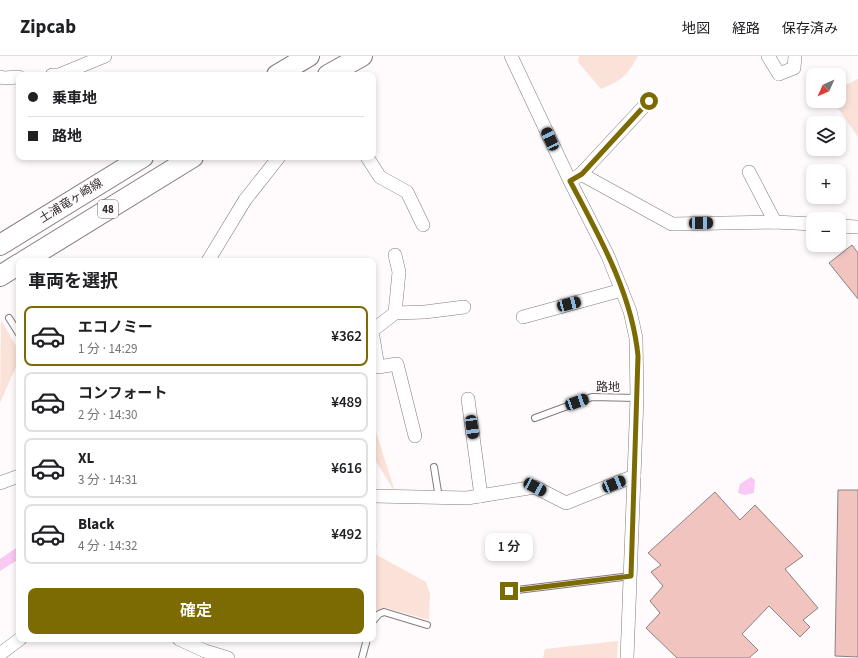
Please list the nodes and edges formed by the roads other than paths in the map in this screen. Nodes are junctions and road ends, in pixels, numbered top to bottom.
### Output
1 (105, 56) edge
2 (362, 56) edge
3 (511, 56) edge
4 (768, 56) edge
5 (795, 56) edge
6 (301, 65) edge
7 (66, 72) edge
8 (284, 72) edge
9 (333, 72) edge
10 (0, 77) edge
11 (16, 77) edge
12 (649, 101) dead end
13 (138, 160) edge
14 (188, 160) edge
15 (277, 160) edge
16 (369, 160) edge
17 (749, 172) dead end
18 (582, 174) junction
19 (570, 181) junction
20 (775, 222) junction
21 (806, 224) edge
22 (423, 225) dead end
23 (846, 226) edge
24 (858, 227) edge
25 (0, 245) edge
26 (395, 256) dead end
27 (29, 258) edge
28 (210, 258) edge
29 (16, 266) edge
30 (0, 276) edge
31 (622, 290) junction
32 (464, 307) dead end
33 (395, 313) junction
34 (524, 317) dead end
35 (9, 318) dead end
36 (376, 328) edge
37 (16, 329) edge
38 (376, 355) edge
39 (637, 398) junction
40 (468, 399) dead end
41 (535, 418) dead end
42 (415, 436) dead end
43 (434, 467) dead end
44 (634, 476) junction
45 (16, 477) edge
46 (0, 483) edge
47 (376, 496) edge
48 (481, 496) junction
49 (439, 498) junction
50 (631, 576) junction
51 (509, 591) dead end
52 (376, 618) edge
53 (427, 625) dead end
54 (16, 642) edge
55 (186, 642) edge
56 (366, 642) edge
57 (0, 654) edge
58 (228, 658) edge
59 (362, 658) edge
60 (627, 658) edge

1 - 7 street
2 - 9 main road
3 - 19 street
4 - 5 street
6 - 8 main road
10 - 11 street
12 - 18 street
13 - 25 main road, 土浦竜ヶ崎線 / 48
14 - 27 main road, 48
15 - 28 street
16 - 22 street
17 - 20 street
18 - 19 street
18 - 20 street
19 - 31 street
20 - 21 street
23 - 24 street
26 - 33 street
29 - 30 main road
31 - 34 street
31 - 39 street
32 - 33 street
33 - 36 street
35 - 37 lane
38 - 42 street
39 - 41 lane, 路地
39 - 44 street
40 - 48 street
43 - 49 lane
44 - 48 street
44 - 50 street
45 - 46 street
47 - 49 street
48 - 49 street
50 - 51 lane
50 - 60 street
52 - 53 lane
54 - 57 street
55 - 58 street
56 - 59 lane

